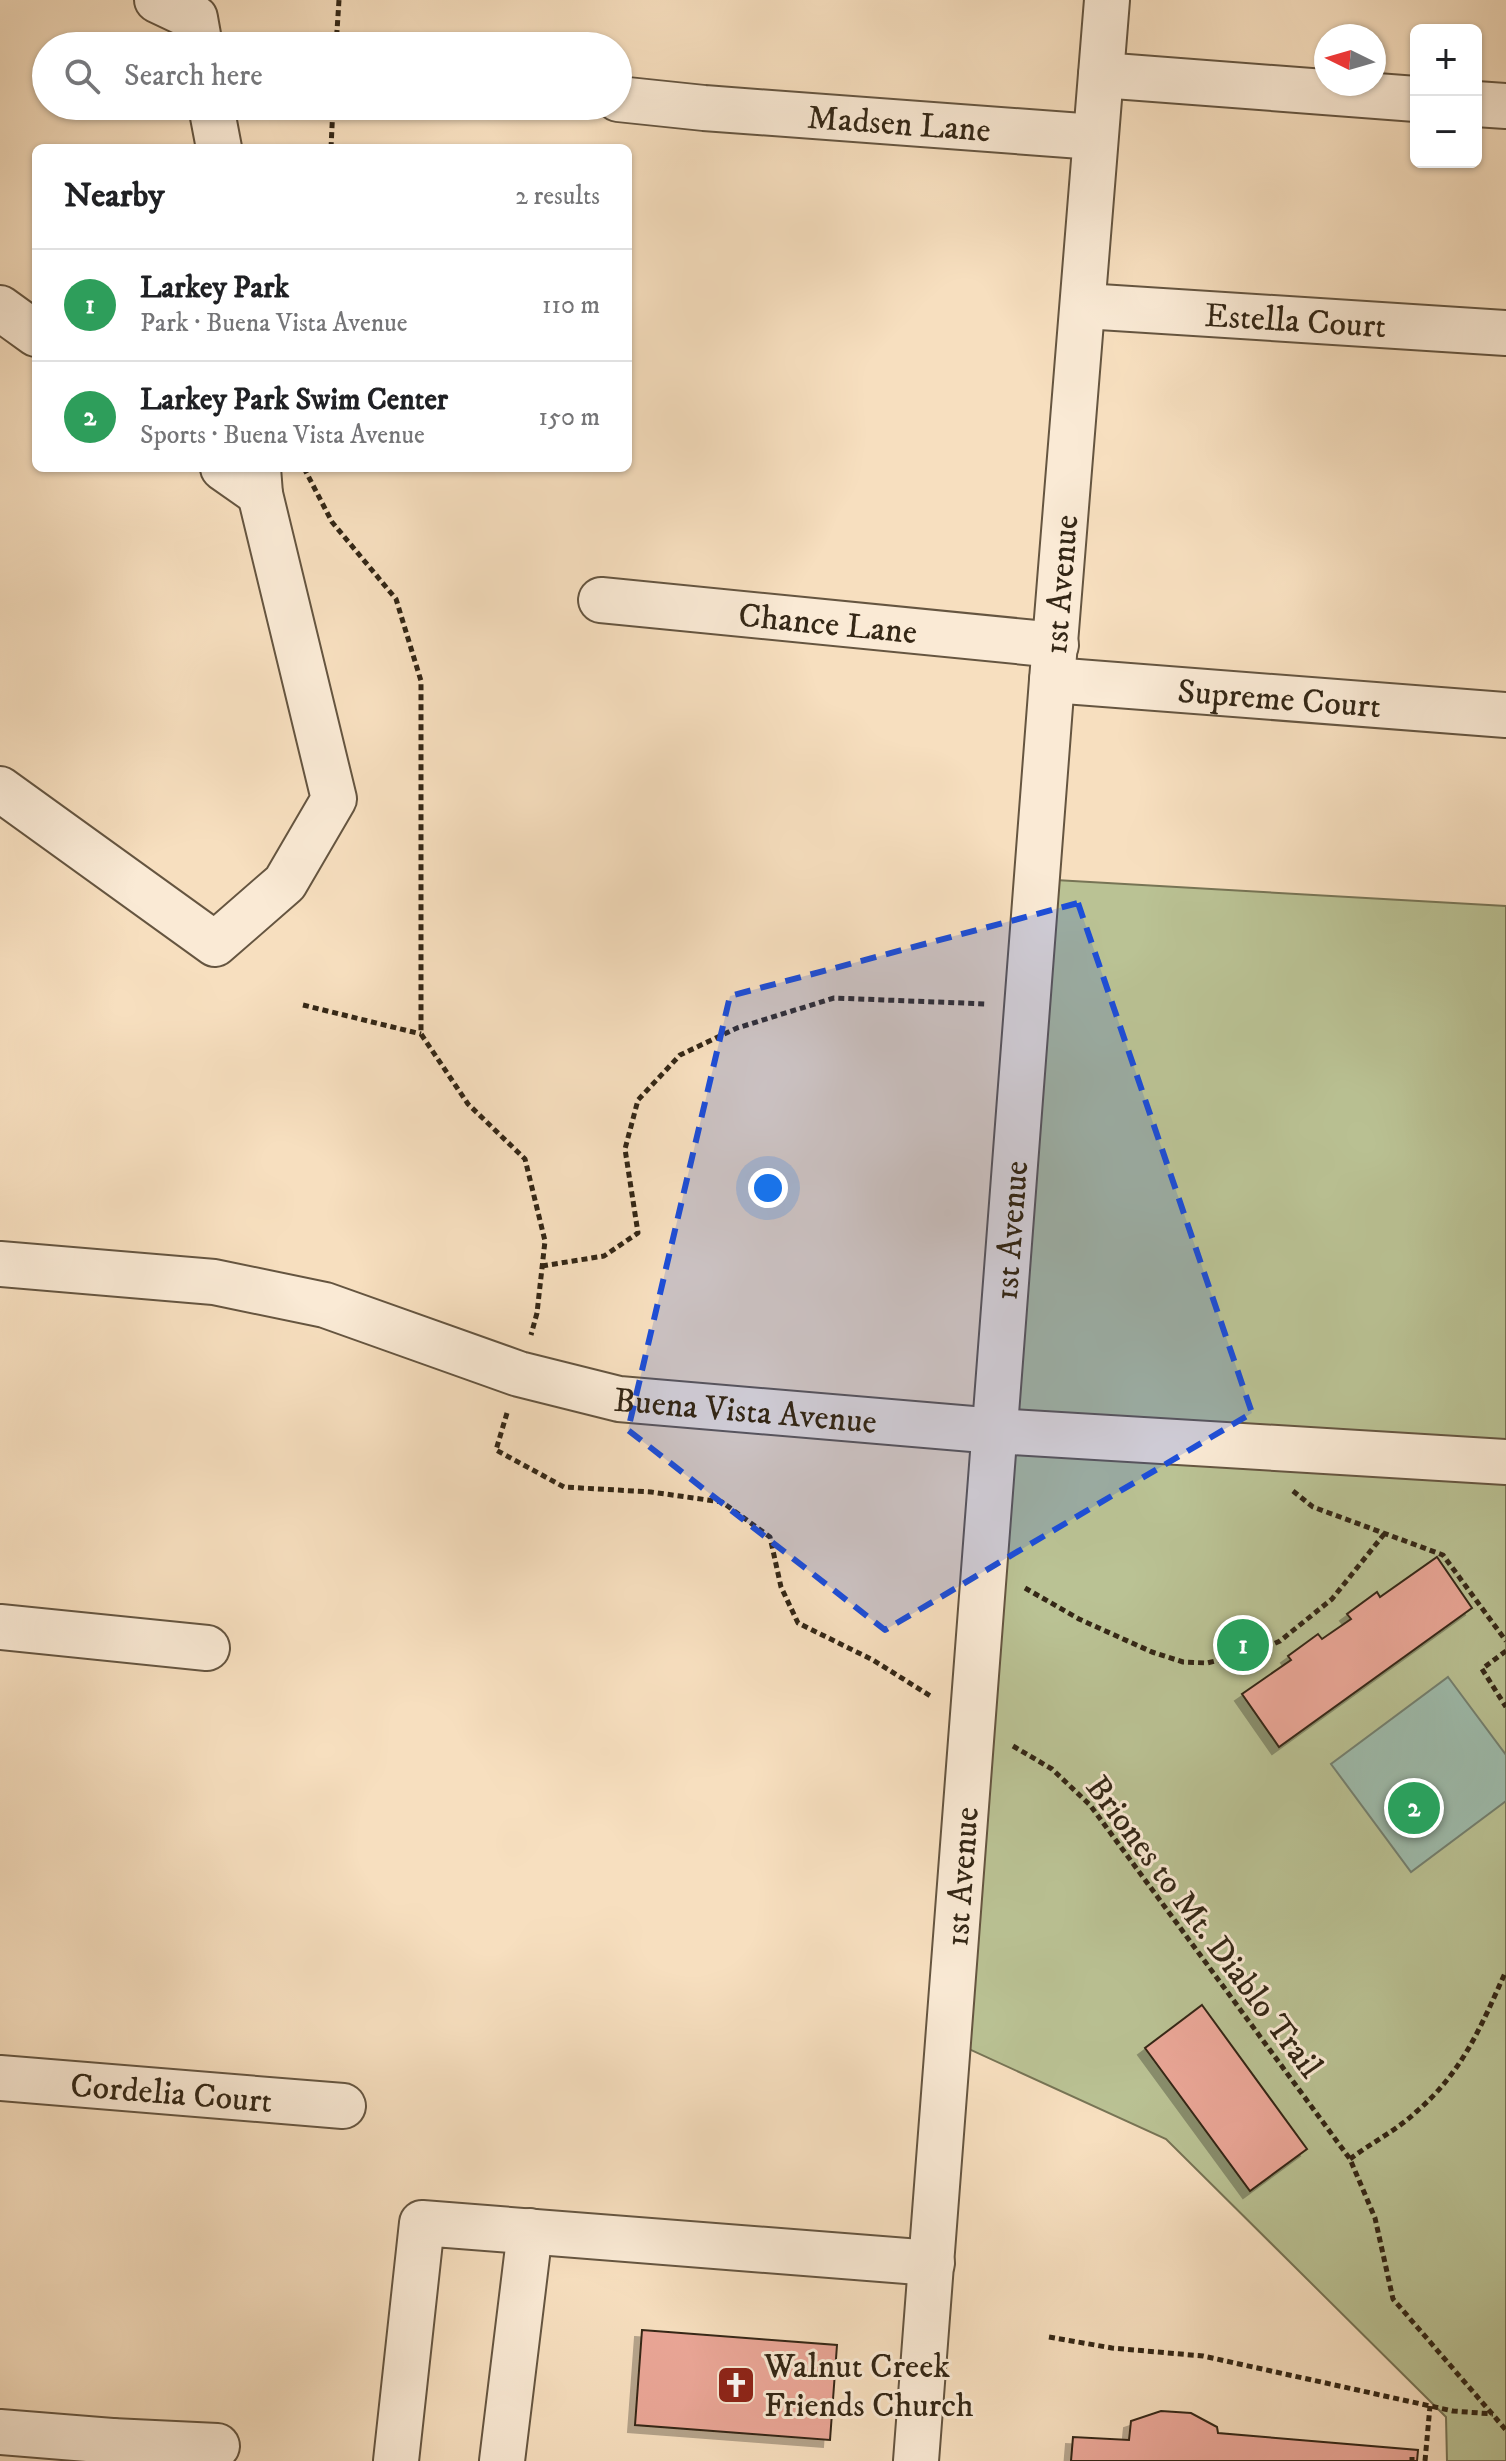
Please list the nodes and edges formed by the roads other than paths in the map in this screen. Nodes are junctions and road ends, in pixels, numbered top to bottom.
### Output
1 (157, 0) edge
2 (1107, 0) edge
3 (198, 32) edge
4 (1101, 75) junction
5 (1410, 99) edge
6 (632, 100) edge
7 (1482, 104) edge
8 (1506, 106) edge
9 (214, 120) edge
10 (1095, 137) junction
11 (218, 144) edge
12 (1084, 306) junction
13 (0, 308) edge
14 (32, 331) edge
15 (1506, 333) edge
16 (234, 472) edge
17 (259, 481) edge
18 (601, 600) dead end
19 (1054, 663) junction
20 (1506, 715) edge
21 (0, 789) edge
22 (0, 1264) edge
23 (996, 1431) junction
24 (1506, 1462) edge
25 (0, 1627) edge
26 (207, 1648) dead end
27 (0, 2078) edge
28 (343, 2106) dead end
29 (530, 2231) junction
30 (932, 2263) junction
31 (0, 2432) edge
32 (217, 2446) dead end
33 (112, 2451) edge
34 (396, 2461) edge
35 (502, 2461) edge
36 (916, 2461) edge

1 - 3 street
2 - 4 street, 1st Avenue
4 - 5 street
4 - 10 street, 1st Avenue
6 - 10 street, Madsen Lane
7 - 8 street
9 - 11 street
10 - 12 street, 1st Avenue
12 - 15 street, Estella Court
12 - 19 street, 1st Avenue
13 - 14 street
16 - 17 street
17 - 21 street
18 - 19 street, Chance Lane
19 - 20 street, Supreme Court
19 - 23 street, 1st Avenue
22 - 23 street, Buena Vista Avenue
23 - 24 street, Buena Vista Avenue
23 - 30 street, 1st Avenue
25 - 26 street
27 - 28 street, Cordelia Court
29 - 30 street
29 - 34 street
29 - 35 street
30 - 36 street, 1st Avenue
31 - 33 street
32 - 33 street

